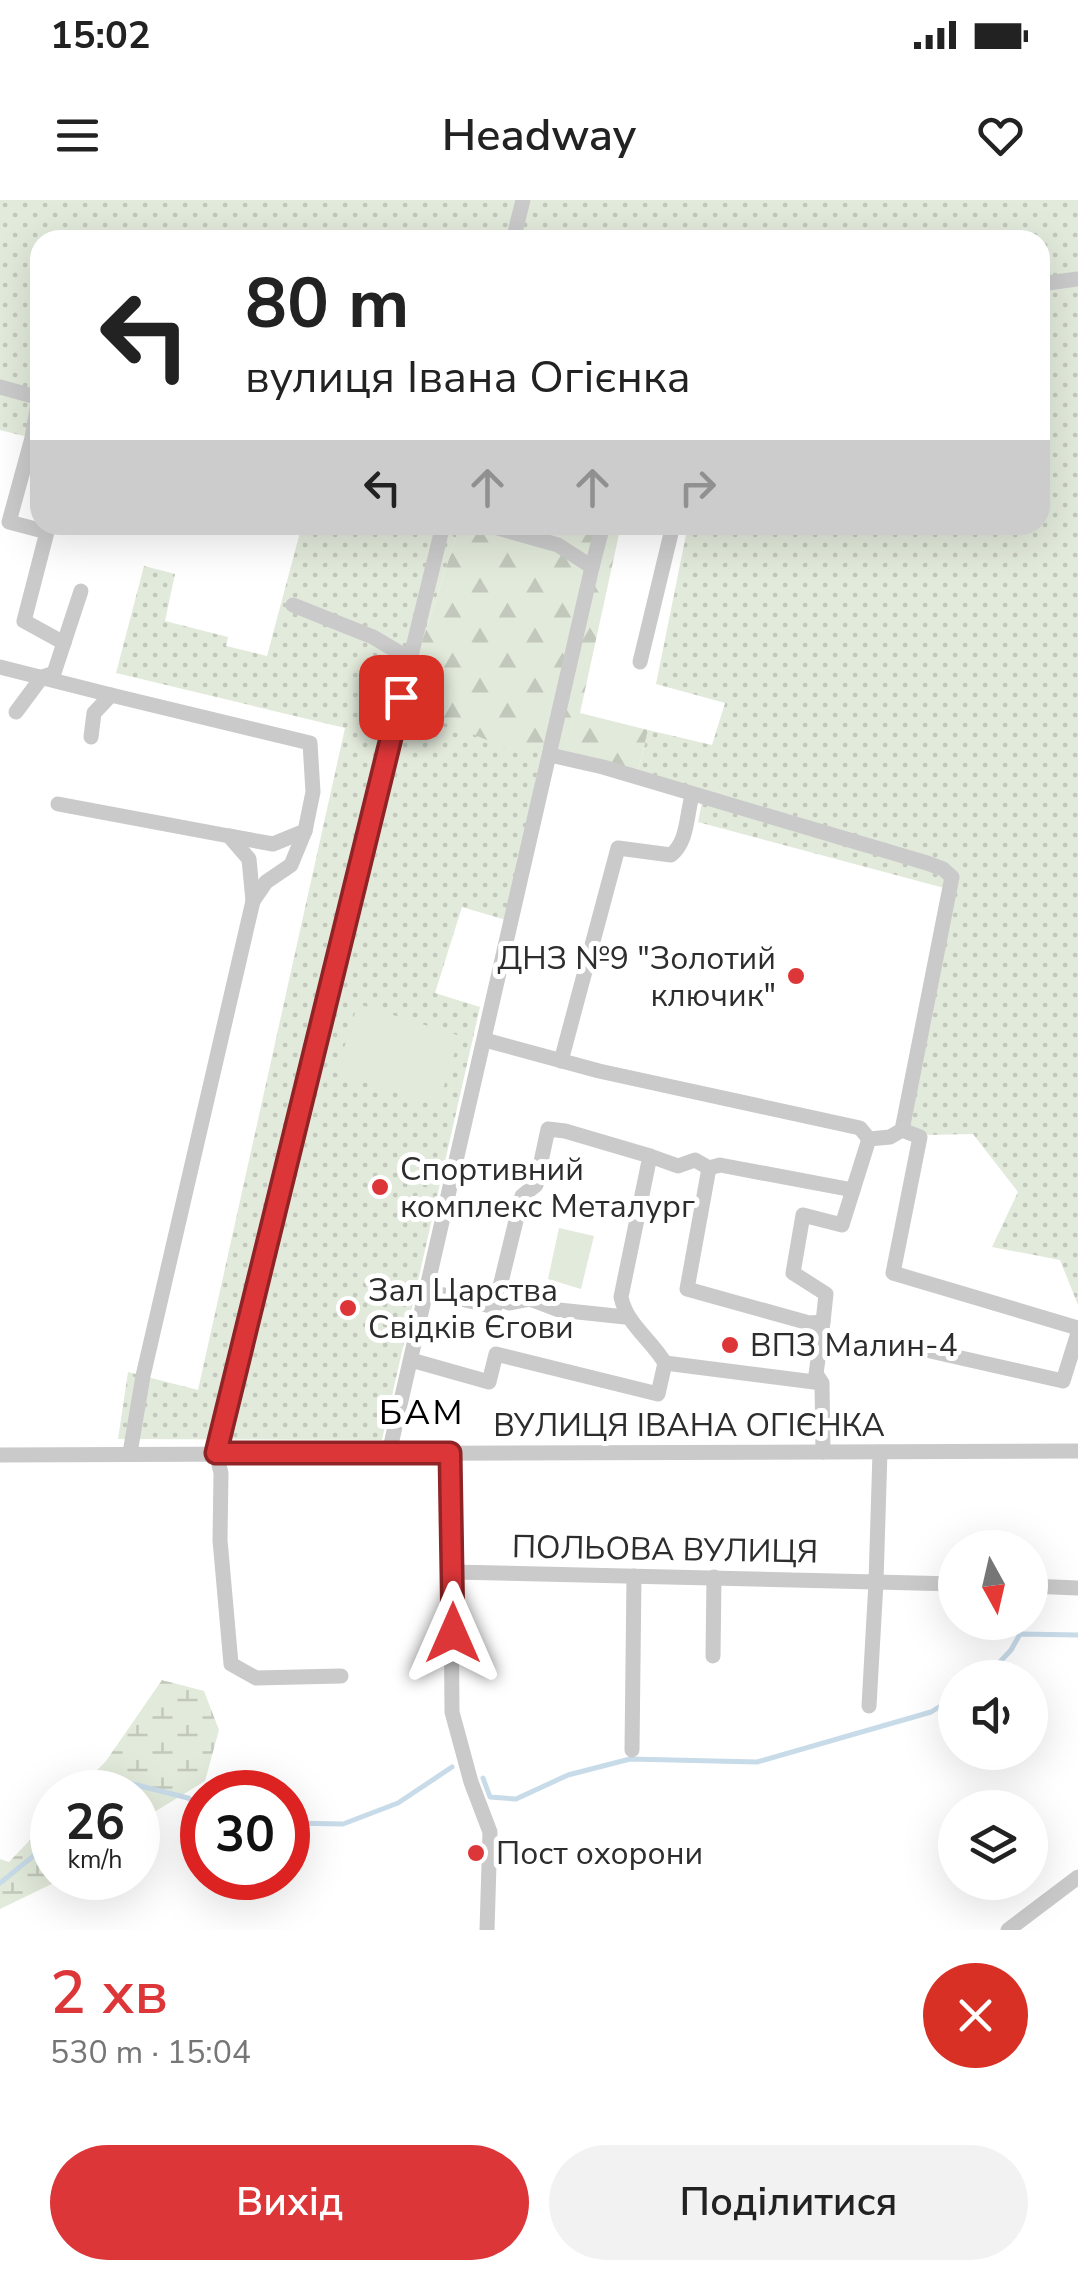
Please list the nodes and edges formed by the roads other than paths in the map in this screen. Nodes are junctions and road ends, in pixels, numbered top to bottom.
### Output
1 (523, 200) edge
2 (516, 230) edge
3 (1078, 279) edge
4 (1050, 283) edge
5 (0, 387) edge
6 (30, 395) edge
7 (30, 445) edge
8 (30, 528) edge
9 (46, 535) edge
10 (441, 535) edge
11 (522, 535) edge
12 (600, 535) edge
13 (670, 535) edge
14 (592, 567) junction
15 (80, 591) dead end
16 (293, 604) dead end
17 (64, 642) junction
18 (410, 659) junction
19 (640, 662) dead end
20 (0, 666) edge
21 (42, 677) junction
22 (111, 694) junction
23 (16, 712) dead end
24 (91, 737) dead end
25 (550, 755) junction
26 (692, 796) junction
27 (58, 804) dead end
28 (305, 831) junction
29 (229, 836) junction
30 (253, 901) junction
31 (486, 1040) junction
32 (561, 1060) junction
33 (902, 1130) junction
34 (868, 1139) junction
35 (650, 1156) junction
36 (710, 1168) junction
37 (853, 1190) junction
38 (427, 1292) junction
39 (497, 1299) junction
40 (625, 1317) junction
41 (823, 1322) junction
42 (1078, 1330) edge
43 (917, 1348) dead end
44 (411, 1360) junction
45 (665, 1363) junction
46 (822, 1384) junction
47 (1078, 1451) edge
48 (389, 1452) junction
49 (824, 1452) junction
50 (880, 1452) junction
51 (130, 1453) junction
52 (216, 1453) junction
53 (450, 1453) junction
54 (0, 1455) edge
55 (453, 1572) junction
56 (634, 1576) junction
57 (714, 1577) junction
58 (876, 1582) junction
59 (938, 1584) edge
60 (1048, 1587) edge
61 (1078, 1588) edge
62 (713, 1656) dead end
63 (341, 1676) dead end
64 (869, 1706) dead end
65 (632, 1750) dead end
66 (1078, 1877) edge
67 (487, 1930) edge
68 (1008, 1930) edge

1 - 2 street
3 - 4 street
5 - 6 street
7 - 8 street
9 - 17 street
10 - 18 street
11 - 14 street
12 - 14 street
13 - 19 street
14 - 25 street
15 - 17 street
16 - 18 street
17 - 21 street
18 - 52 street
20 - 21 street
21 - 22 street
21 - 23 street
22 - 24 street
22 - 28 street
25 - 26 street
25 - 31 street
26 - 32 street
26 - 33 street
27 - 29 street
28 - 29 street
28 - 30 street
29 - 30 street
30 - 51 street
31 - 32 street
31 - 38 street
32 - 34 street
33 - 34 street
33 - 42 street
34 - 37 street
35 - 36 street
35 - 39 street
35 - 40 street
36 - 37 street
36 - 41 street
37 - 41 street
38 - 39 street
38 - 44 street
39 - 40 street
40 - 45 street
41 - 46 street
42 - 43 street
44 - 45 street
44 - 48 street
45 - 46 street
46 - 49 street
47 - 50 street, ВУЛИЦЯ ІВАНА ОГІЄНКА
48 - 52 street, ВУЛИЦЯ ІВАНА ОГІЄНКА
48 - 53 street, ВУЛИЦЯ ІВАНА ОГІЄНКА
49 - 50 street, ВУЛИЦЯ ІВАНА ОГІЄНКА
49 - 53 street, ВУЛИЦЯ ІВАНА ОГІЄНКА
50 - 58 street
51 - 52 street, ВУЛИЦЯ ІВАНА ОГІЄНКА
51 - 54 street, ВУЛИЦЯ ІВАНА ОГІЄНКА
52 - 63 street
53 - 55 street
55 - 56 street, ПОЛЬОВА ВУЛИЦЯ
55 - 67 street
56 - 57 street, ПОЛЬОВА ВУЛИЦЯ
56 - 65 street
57 - 58 street, ПОЛЬОВА ВУЛИЦЯ
57 - 62 street
58 - 59 street, ПОЛЬОВА ВУЛИЦЯ
58 - 64 street
60 - 61 street
66 - 68 street

